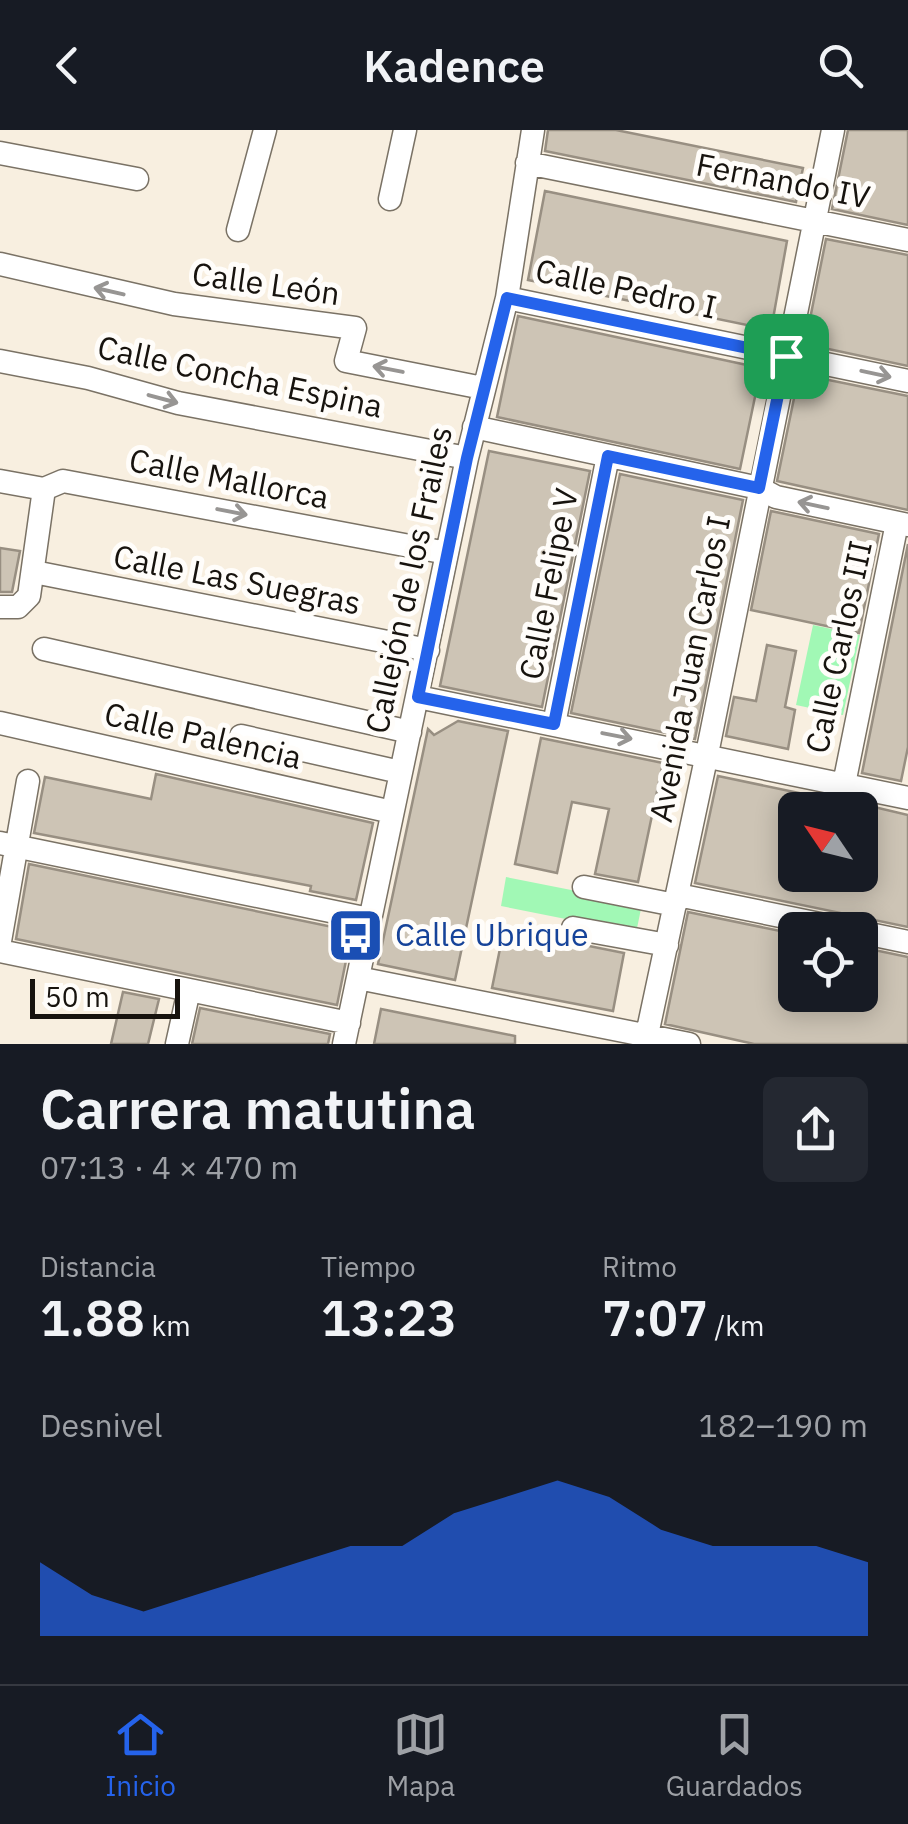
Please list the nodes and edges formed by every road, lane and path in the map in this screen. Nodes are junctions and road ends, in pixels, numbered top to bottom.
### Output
1 (265, 130) edge
2 (405, 130) edge
3 (533, 130) edge
4 (833, 130) edge
5 (0, 153) edge
6 (527, 163) junction
7 (137, 179) dead end
8 (390, 199) dead end
9 (814, 220) junction
10 (238, 230) dead end
11 (908, 240) edge
12 (0, 264) edge
13 (507, 298) junction
14 (786, 356) junction
15 (0, 361) edge
16 (908, 381) edge
17 (483, 388) junction
18 (474, 427) junction
19 (608, 456) junction
20 (467, 458) junction
21 (0, 480) edge
22 (759, 488) junction
23 (44, 489) junction
24 (902, 524) edge
25 (448, 553) junction
26 (34, 572) junction
27 (0, 607) edge
28 (44, 649) dead end
29 (428, 650) junction
30 (418, 697) junction
31 (0, 723) edge
32 (554, 724) junction
33 (410, 732) junction
34 (241, 736) dead end
35 (708, 754) junction
36 (400, 772) junction
37 (28, 781) dead end
38 (844, 784) junction
39 (908, 798) edge
40 (392, 812) junction
41 (9, 844) edge
42 (584, 887) dead end
43 (676, 900) junction
44 (370, 918) junction
45 (778, 918) edge
46 (574, 928) dead end
47 (878, 936) edge
48 (0, 941) edge
49 (908, 942) edge
50 (666, 945) junction
51 (0, 951) edge
52 (358, 978) junction
53 (190, 990) junction
54 (346, 1034) edge
55 (646, 1040) edge
56 (178, 1044) edge
57 (689, 1044) edge

1 - 10 street
2 - 8 street
3 - 6 street, Callejón de los Frailes
4 - 9 street, Avenida Juan Carlos I
5 - 7 street
6 - 9 street, Fernando IV
6 - 13 street, Callejón de los Frailes
9 - 11 street, Fernando IV
9 - 14 street, Avenida Juan Carlos I
17 -> 12 street, Calle León
13 - 14 street, Calle Pedro I
13 - 17 street, Callejón de los Frailes
14 -> 16 street, Calle Pedro I
14 - 22 street, Avenida Juan Carlos I
15 -> 20 street, Calle Concha Espina
17 - 18 street, Callejón de los Frailes
18 - 19 street
18 - 20 street, Callejón de los Frailes
19 - 22 street
19 - 32 street, Calle Felipe V
20 - 25 street, Callejón de los Frailes
21 - 23 street, Calle Mallorca
24 -> 22 street
22 - 35 street, Avenida Juan Carlos I
23 -> 25 street, Calle Mallorca
23 - 26 street
24 - 38 street, Calle Carlos III
25 - 29 street, Callejón de los Frailes
26 - 27 street
26 - 29 street, Calle Las Suegras
28 - 33 street
29 - 30 street, Callejón de los Frailes
30 - 32 street
30 - 33 street, Callejón de los Frailes
31 - 40 street, Calle Palencia
32 -> 35 street
33 - 36 street, Callejón de los Frailes
34 - 36 street
35 - 38 street
35 - 43 street, Avenida Juan Carlos I
36 - 40 street, Callejón de los Frailes
37 - 41 street
38 - 39 street
40 - 44 street, Callejón de los Frailes
41 - 44 street
41 - 48 street
42 - 43 street
43 - 45 street
43 - 50 street, Avenida Juan Carlos I
44 - 52 street, Callejón de los Frailes
46 - 50 street
47 - 49 street
50 - 55 street, Avenida Juan Carlos I
51 - 53 street
52 - 54 street, Callejón de los Frailes
52 - 55 street
53 - 54 street
53 - 56 street
55 - 57 street

